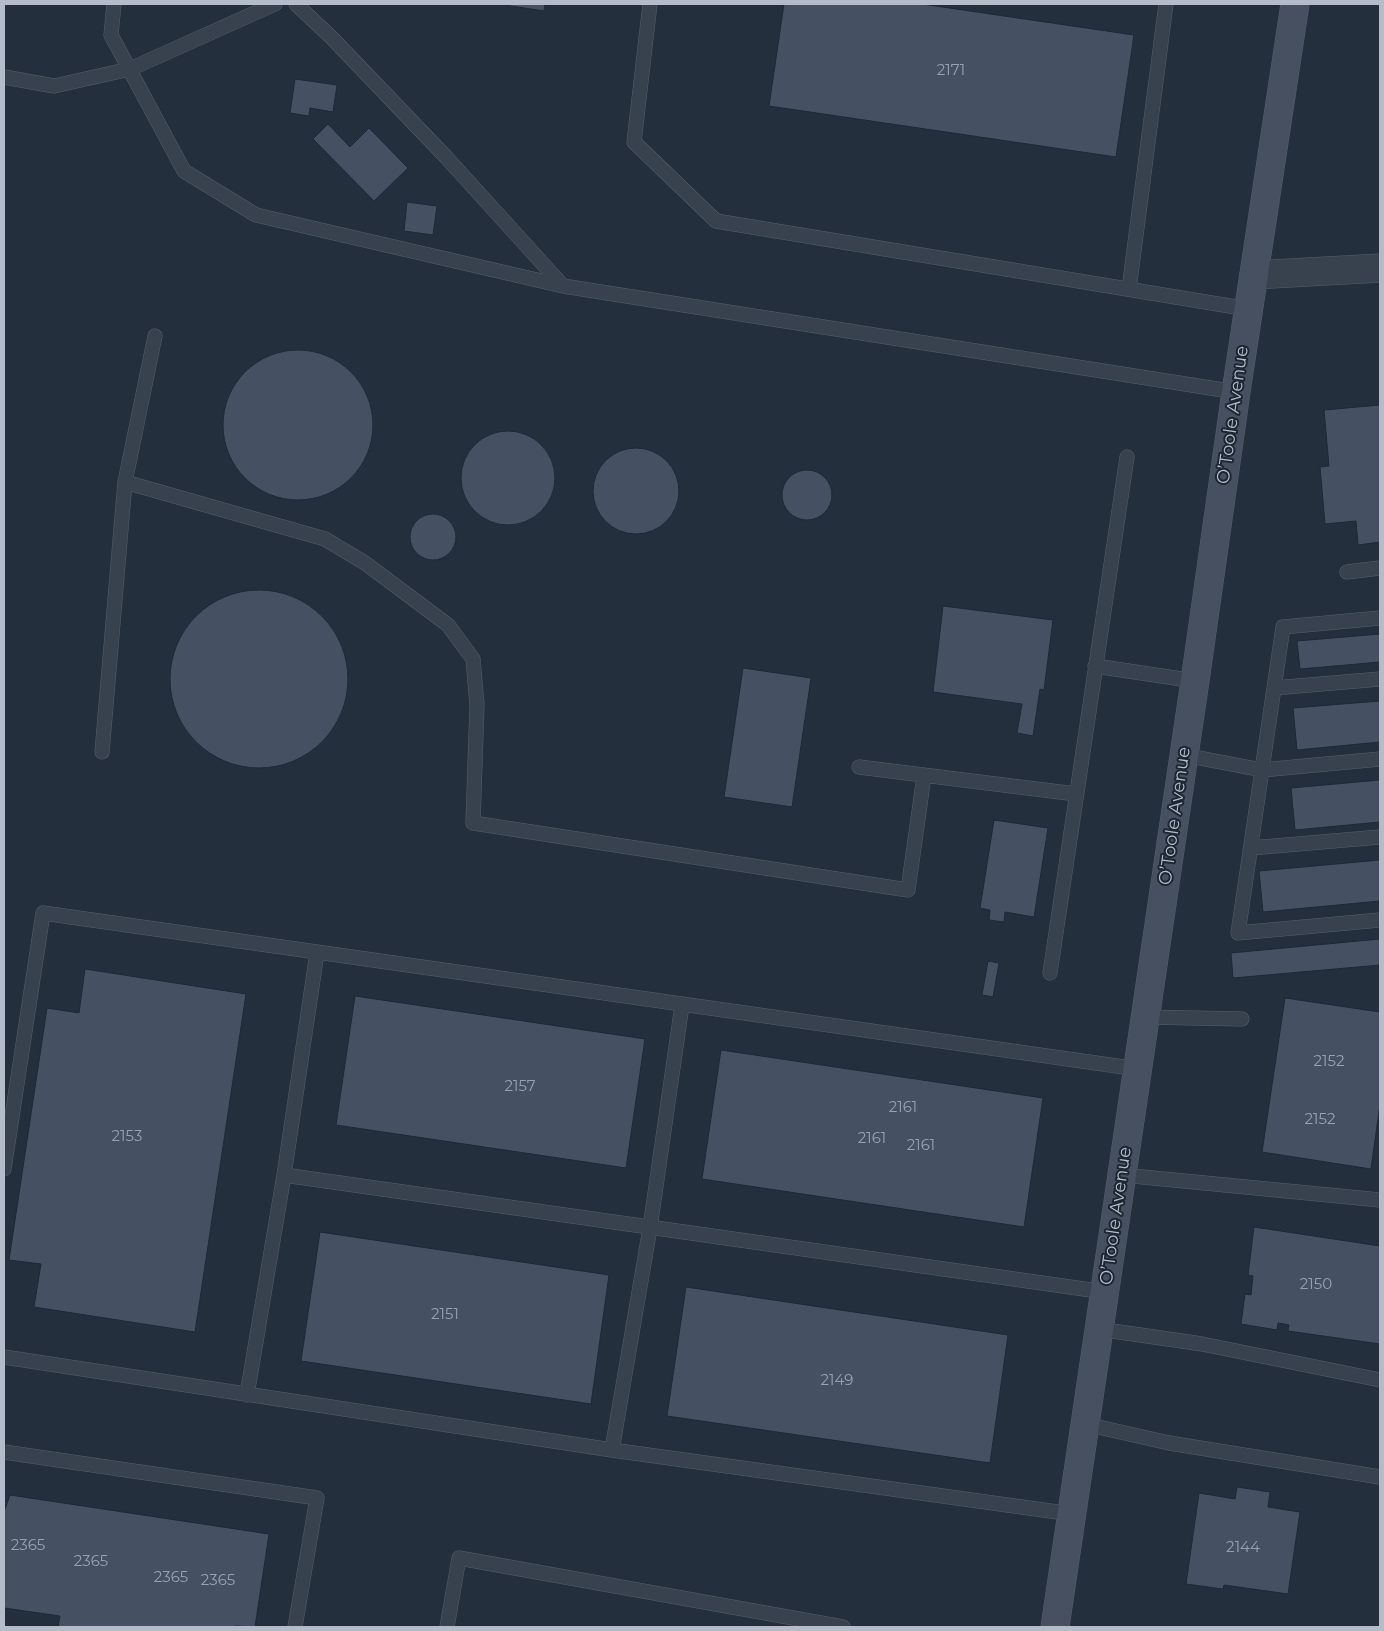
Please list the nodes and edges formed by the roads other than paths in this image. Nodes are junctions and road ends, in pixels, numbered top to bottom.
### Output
1 (114, 4) edge
2 (275, 4) edge
3 (296, 4) edge
4 (650, 4) edge
5 (1166, 4) edge
6 (1295, 4) edge
7 (130, 70) junction
8 (4, 77) edge
9 (1380, 268) edge
10 (1254, 275) junction
11 (563, 286) junction
12 (1129, 289) junction
13 (1248, 309) junction
14 (155, 336) dead end
15 (1236, 392) junction
16 (1127, 457) dead end
17 (125, 482) junction
18 (1380, 568) edge
19 (1347, 572) dead end
20 (1380, 618) edge
21 (1095, 666) junction
22 (1380, 679) edge
23 (1195, 681) junction
24 (1274, 688) junction
25 (102, 752) dead end
26 (1184, 755) junction
27 (1380, 759) edge
28 (860, 767) dead end
29 (1262, 770) junction
30 (924, 776) junction
31 (1076, 794) junction
32 (1380, 837) edge
33 (1251, 848) junction
34 (1380, 920) edge
35 (317, 953) junction
36 (1050, 973) dead end
37 (682, 1005) junction
38 (1145, 1017) junction
39 (1242, 1019) dead end
40 (1138, 1069) junction
41 (4, 1169) edge
42 (1122, 1174) junction
43 (284, 1175) junction
44 (1380, 1200) edge
45 (650, 1228) junction
46 (1105, 1292) junction
47 (1099, 1329) junction
48 (4, 1357) edge
49 (1380, 1380) edge
50 (246, 1395) junction
51 (1085, 1424) junction
52 (612, 1450) junction
53 (4, 1452) edge
54 (1380, 1477) edge
55 (1072, 1514) junction
56 (295, 1627) edge
57 (446, 1627) edge
58 (842, 1627) edge
59 (1055, 1627) edge

1 - 7 lane
2 - 7 lane
3 - 11 lane
4 - 12 lane
5 - 12 lane
6 - 10 street, O’Toole Avenue
7 - 8 lane
7 - 11 lane
9 - 10 street
10 - 13 street, O’Toole Avenue
11 - 15 lane
12 - 13 lane
13 - 15 street, O’Toole Avenue
14 - 17 lane
15 - 23 street, O’Toole Avenue
16 - 21 lane
17 - 25 lane
17 - 30 lane
18 - 19 lane
20 - 24 lane
21 - 23 lane
21 - 31 lane
22 - 24 lane
23 - 26 street, O’Toole Avenue
24 - 29 lane
26 - 29 lane
26 - 38 street, O’Toole Avenue
27 - 29 lane
28 - 30 lane
29 - 33 lane
30 - 31 lane
31 - 36 lane
32 - 33 lane
33 - 34 lane
35 - 37 lane
35 - 41 lane
35 - 43 lane
37 - 40 lane
37 - 45 lane
38 - 39 lane
38 - 40 street, O’Toole Avenue
40 - 42 street, O’Toole Avenue
42 - 44 lane
42 - 46 street, O’Toole Avenue
43 - 45 lane
43 - 50 lane
45 - 46 lane
45 - 52 lane
46 - 47 street, O’Toole Avenue
47 - 49 lane
47 - 51 street, O’Toole Avenue
48 - 50 lane
50 - 52 lane
51 - 54 lane
51 - 55 street, O’Toole Avenue
52 - 55 lane
53 - 56 lane
55 - 59 street, O’Toole Avenue
57 - 58 lane

